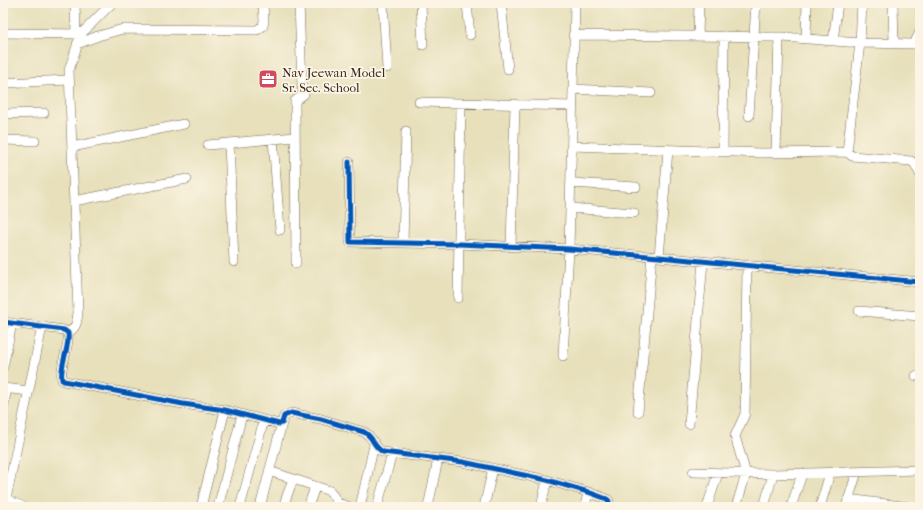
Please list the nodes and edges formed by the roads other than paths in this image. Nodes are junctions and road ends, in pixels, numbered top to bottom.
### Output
1 (75, 3) edge
2 (112, 3) edge
3 (263, 3) edge
4 (299, 3) edge
5 (383, 3) edge
6 (421, 3) edge
7 (467, 3) edge
8 (501, 3) edge
9 (575, 3) edge
10 (699, 3) edge
11 (756, 3) edge
12 (807, 3) edge
13 (838, 3) edge
14 (862, 3) edge
15 (893, 3) edge
16 (920, 3) edge
17 (920, 7) edge
18 (920, 32) edge
19 (3, 33) edge
20 (78, 34) junction
21 (470, 35) dead end
22 (573, 35) junction
23 (698, 36) junction
24 (724, 36) junction
25 (755, 37) junction
26 (779, 37) junction
27 (806, 39) junction
28 (833, 41) junction
29 (860, 43) junction
30 (77, 44) junction
31 (894, 44) junction
32 (423, 45) dead end
33 (387, 68) dead end
34 (508, 68) dead end
35 (69, 80) junction
36 (3, 83) edge
37 (573, 89) junction
38 (651, 93) dead end
39 (419, 102) dead end
40 (461, 103) junction
41 (515, 104) junction
42 (573, 106) junction
43 (44, 113) dead end
44 (3, 114) edge
45 (749, 116) dead end
46 (184, 124) dead end
47 (406, 131) dead end
48 (295, 137) junction
49 (273, 139) junction
50 (3, 140) edge
51 (36, 142) dead end
52 (229, 143) junction
53 (208, 145) dead end
54 (572, 146) junction
55 (72, 147) junction
56 (668, 150) junction
57 (723, 152) junction
58 (847, 152) junction
59 (776, 153) junction
60 (349, 162) dead end
61 (920, 174) edge
62 (187, 179) dead end
63 (571, 183) junction
64 (636, 187) dead end
65 (74, 201) junction
66 (570, 208) junction
67 (634, 213) dead end
68 (280, 230) dead end
69 (403, 242) junction
70 (459, 244) junction
71 (511, 247) junction
72 (569, 249) junction
73 (655, 256) junction
74 (234, 262) dead end
75 (703, 262) junction
76 (296, 264) dead end
77 (747, 266) junction
78 (920, 282) edge
79 (458, 298) dead end
80 (859, 311) dead end
81 (920, 316) edge
82 (7, 323) edge
83 (42, 327) junction
84 (68, 333) junction
85 (563, 356) dead end
86 (3, 367) edge
87 (5, 388) edge
88 (30, 391) junction
89 (3, 409) edge
90 (225, 410) junction
91 (638, 412) dead end
92 (242, 415) junction
93 (264, 420) junction
94 (282, 423) junction
95 (689, 424) dead end
96 (374, 445) junction
97 (392, 454) junction
98 (438, 459) junction
99 (493, 468) junction
100 (920, 470) edge
101 (269, 471) junction
102 (692, 472) dead end
103 (857, 472) junction
104 (830, 473) junction
105 (718, 474) junction
106 (746, 474) junction
107 (773, 474) junction
108 (802, 474) junction
109 (293, 479) junction
110 (547, 480) junction
111 (315, 487) junction
112 (588, 492) junction
113 (5, 499) edge
114 (847, 503) edge
115 (337, 505) edge
116 (875, 505) edge
117 (24, 507) edge
118 (201, 507) edge
119 (218, 507) edge
120 (240, 507) edge
121 (260, 507) edge
122 (283, 507) edge
123 (308, 507) edge
124 (349, 507) edge
125 (360, 507) edge
126 (377, 507) edge
127 (428, 507) edge
128 (484, 507) edge
129 (541, 507) edge
130 (585, 507) edge
131 (608, 507) edge
132 (707, 507) edge
133 (736, 507) edge
134 (764, 507) edge
135 (791, 507) edge
136 (820, 507) edge
137 (903, 507) edge

1 - 20 street
2 - 20 street
3 - 30 street
4 - 48 street
5 - 33 street
6 - 32 street
7 - 21 street
8 - 34 street
9 - 22 street
10 - 23 street
11 - 25 street
12 - 27 street
13 - 28 street
14 - 29 street
15 - 31 street
16 - 17 street
18 - 31 street
19 - 20 street
20 - 30 street
22 - 23 street
22 - 37 street
23 - 24 street
24 - 25 street
24 - 57 street
25 - 26 street
25 - 45 street
26 - 27 street
26 - 59 street
27 - 28 street
28 - 29 street
29 - 31 street
29 - 58 street
30 - 35 street
35 - 36 street
35 - 55 street
37 - 38 street
37 - 42 street
39 - 40 street
40 - 41 street
40 - 70 street
41 - 42 street
41 - 71 street
42 - 54 street
43 - 44 street
46 - 55 street
47 - 69 street
48 - 49 street
48 - 76 street
49 - 52 street
49 - 68 street
50 - 51 street
52 - 53 street
52 - 74 street
54 - 56 street
54 - 63 street
55 - 65 street
56 - 57 street
56 - 73 street
57 - 59 street
58 - 59 street
58 - 61 street
60 - 69 street
62 - 65 street
63 - 64 street
63 - 66 street
65 - 84 street
66 - 67 street
66 - 72 street
69 - 70 street
70 - 71 street
70 - 79 street
71 - 72 street
72 - 73 street
72 - 85 street
73 - 75 street
73 - 91 street
75 - 77 street
75 - 95 street
77 - 78 street
77 - 106 street
80 - 81 street
82 - 83 street
82 - 86 street
83 - 84 street
83 - 88 street
84 - 90 street
87 - 88 street
87 - 89 street
88 - 113 street
90 - 92 street
90 - 118 street
92 - 93 street
92 - 119 street
93 - 94 street
93 - 120 street
94 - 96 street
94 - 101 street
96 - 97 street
96 - 125 street
97 - 98 street
97 - 126 street
98 - 99 street
98 - 127 street
99 - 110 street
99 - 128 street
100 - 103 street
101 - 109 street
101 - 121 street
102 - 105 street
103 - 104 street
103 - 114 street
104 - 108 street
104 - 136 street
105 - 106 street
105 - 132 street
106 - 107 street
106 - 133 street
107 - 108 street
107 - 134 street
108 - 135 street
109 - 111 street
109 - 122 street
110 - 112 street
110 - 129 street
111 - 115 street
111 - 123 street
112 - 130 street
112 - 131 street
113 - 117 street
114 - 116 street
115 - 124 street
116 - 137 street

